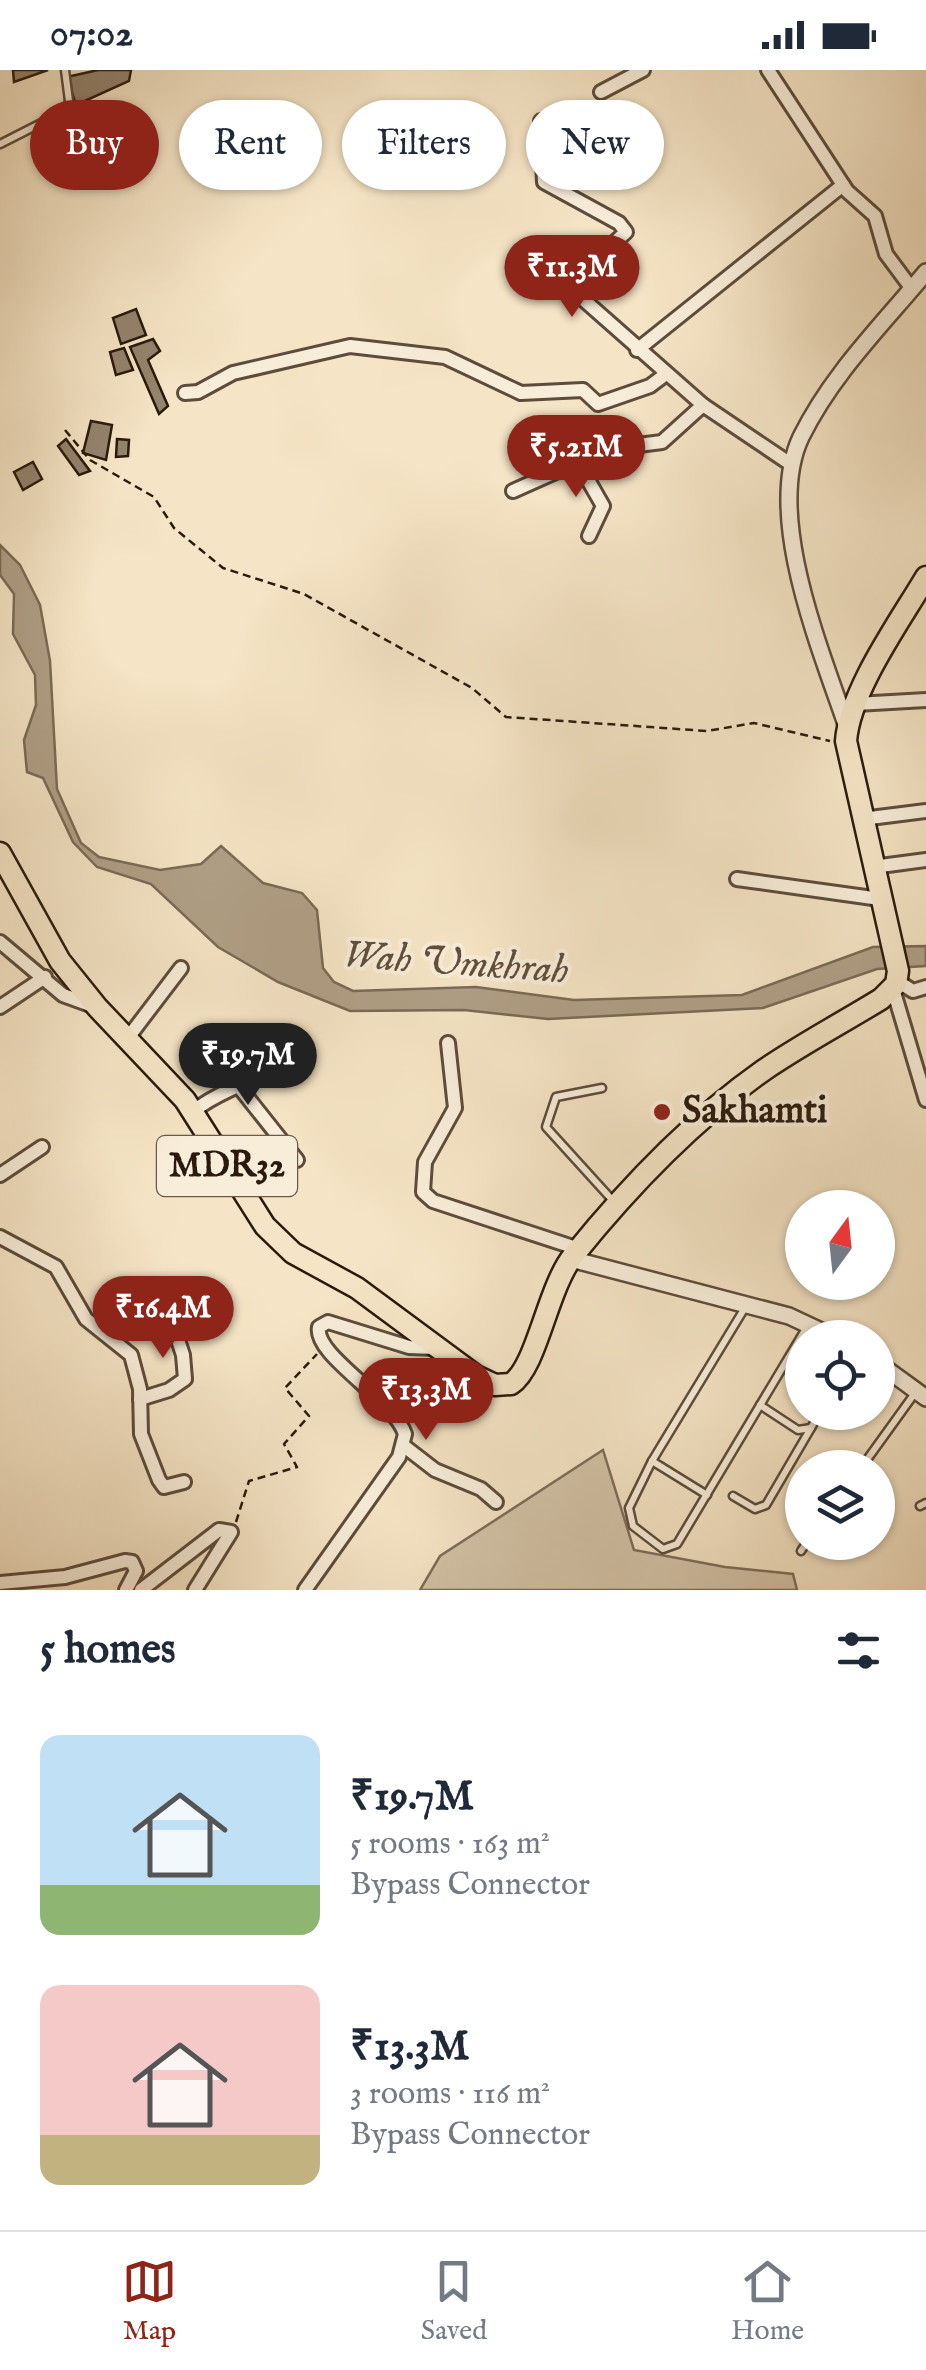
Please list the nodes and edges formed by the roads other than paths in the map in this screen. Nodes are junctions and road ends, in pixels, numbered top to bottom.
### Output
1 (66, 70) edge
2 (643, 70) edge
3 (768, 70) edge
4 (602, 92) dead end
5 (0, 144) edge
6 (843, 185) junction
7 (558, 190) edge
8 (926, 272) edge
9 (912, 289) junction
10 (638, 350) junction
11 (666, 374) junction
12 (185, 393) dead end
13 (702, 405) junction
14 (579, 464) junction
15 (792, 465) junction
16 (512, 491) dead end
17 (589, 536) dead end
18 (926, 577) edge
19 (926, 700) edge
20 (856, 704) junction
21 (847, 736) junction
22 (926, 811) edge
23 (862, 819) junction
24 (0, 853) edge
25 (926, 860) edge
26 (873, 867) junction
27 (736, 879) dead end
28 (880, 899) junction
29 (0, 942) edge
30 (181, 968) dead end
31 (46, 978) junction
32 (896, 980) junction
33 (926, 987) edge
34 (0, 1006) edge
35 (97, 1007) junction
36 (127, 1038) junction
37 (448, 1042) dead end
38 (270, 1065) dead end
39 (240, 1088) junction
40 (602, 1088) dead end
41 (926, 1100) edge
42 (194, 1111) junction
43 (42, 1147) dead end
44 (297, 1160) dead end
45 (0, 1175) edge
46 (618, 1205) junction
47 (0, 1236) edge
48 (575, 1254) junction
49 (748, 1303) junction
50 (170, 1316) dead end
51 (797, 1320) edge
52 (436, 1348) junction
53 (785, 1363) edge
54 (895, 1376) edge
55 (921, 1395) edge
56 (140, 1398) junction
57 (760, 1404) junction
58 (785, 1421) edge
59 (810, 1430) edge
60 (404, 1446) junction
61 (876, 1450) edge
62 (652, 1461) junction
63 (184, 1482) dead end
64 (707, 1495) junction
65 (733, 1496) dead end
66 (496, 1502) dead end
67 (0, 1582) edge
68 (126, 1590) edge
69 (141, 1590) edge
70 (196, 1590) edge
71 (306, 1590) edge

1 - 5 lane
2 - 4 street
3 - 6 street
6 - 9 street
6 - 10 street
7 - 10 street
8 - 9 street
9 - 15 street
10 - 11 street
11 - 12 street
11 - 13 street
13 - 14 street
13 - 15 street
14 - 16 street
14 - 17 street
15 - 21 street
18 - 20 main road
19 - 20 street
20 - 21 main road
21 - 23 main road
22 - 23 street
23 - 26 main road
24 - 35 main road, MDR32
25 - 26 street
26 - 28 main road
27 - 28 street
28 - 32 main road
29 - 31 street
30 - 36 street
31 - 34 street
31 - 35 street
32 - 33 street
32 - 41 street
32 - 46 main road
35 - 36 main road, MDR32
36 - 42 main road, MDR32
37 - 48 street
38 - 39 street
39 - 42 street
39 - 44 street
40 - 46 lane
42 - 52 main road, MDR32
43 - 45 street
46 - 48 main road
47 - 56 street
48 - 49 street
48 - 52 main road, MDR32
49 - 51 street
49 - 62 lane
50 - 56 street
52 - 60 street
53 - 57 lane
54 - 55 street
55 - 61 lane
56 - 63 street
57 - 58 lane
57 - 64 lane
59 - 65 lane
60 - 66 street
60 - 71 street
62 - 64 lane
62 - 64 lane
67 - 68 street
69 - 70 street

